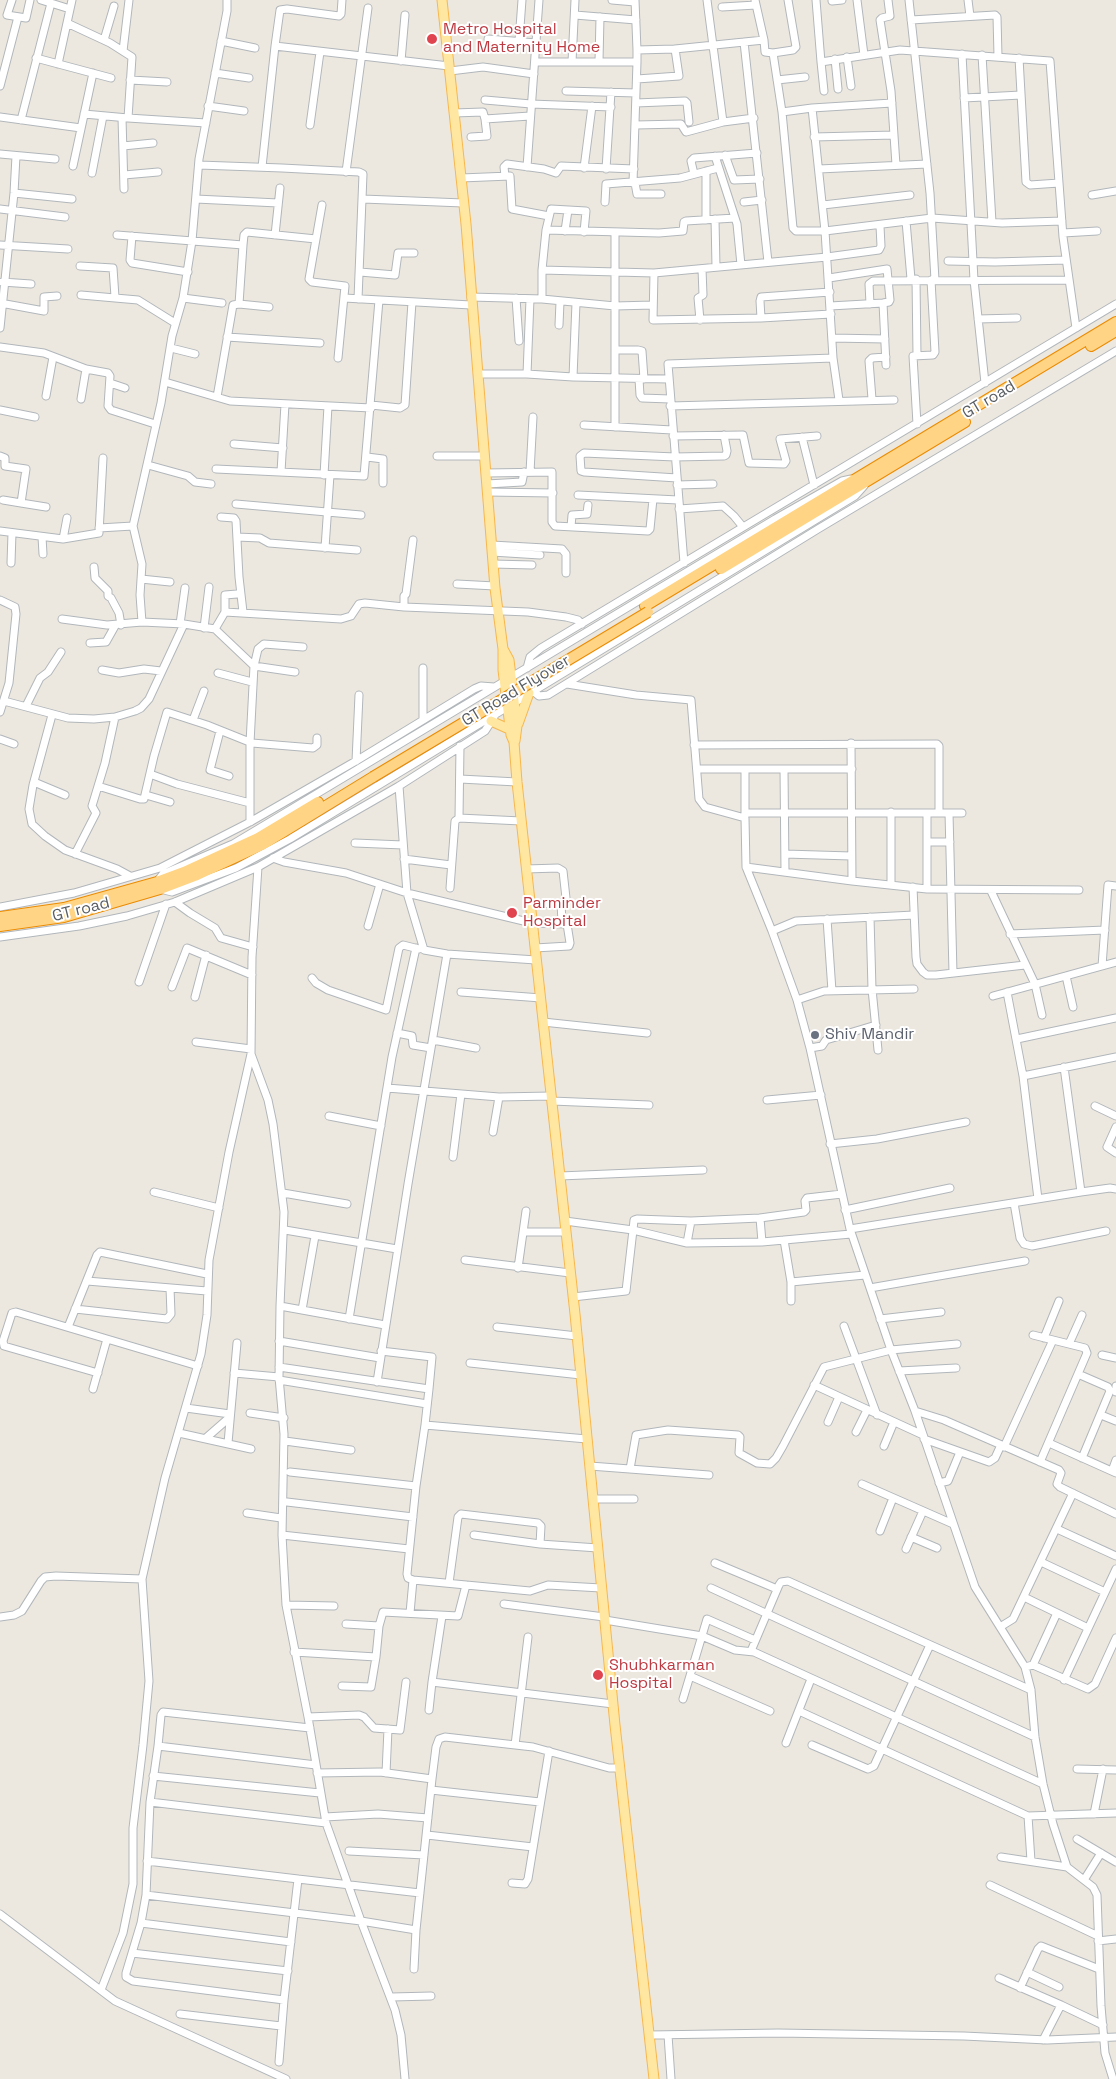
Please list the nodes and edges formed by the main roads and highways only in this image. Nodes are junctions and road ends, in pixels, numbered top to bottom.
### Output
1 (442, 0) edge
2 (1116, 322) edge
3 (1116, 331) edge
4 (864, 479) junction
5 (531, 692) road end
6 (493, 718) road end
7 (514, 728) junction
8 (158, 885) junction
9 (0, 917) edge
10 (0, 926) edge
11 (654, 2079) edge

1 - 7 main road
2 - 4 highway, GT road
3 - 4 highway, GT road
4 - 8 highway, GT Road Flyover, bridge
5 - 7 main road
6 - 7 main road
7 - 11 main road
8 - 9 highway, GT road
8 - 10 highway, GT road

